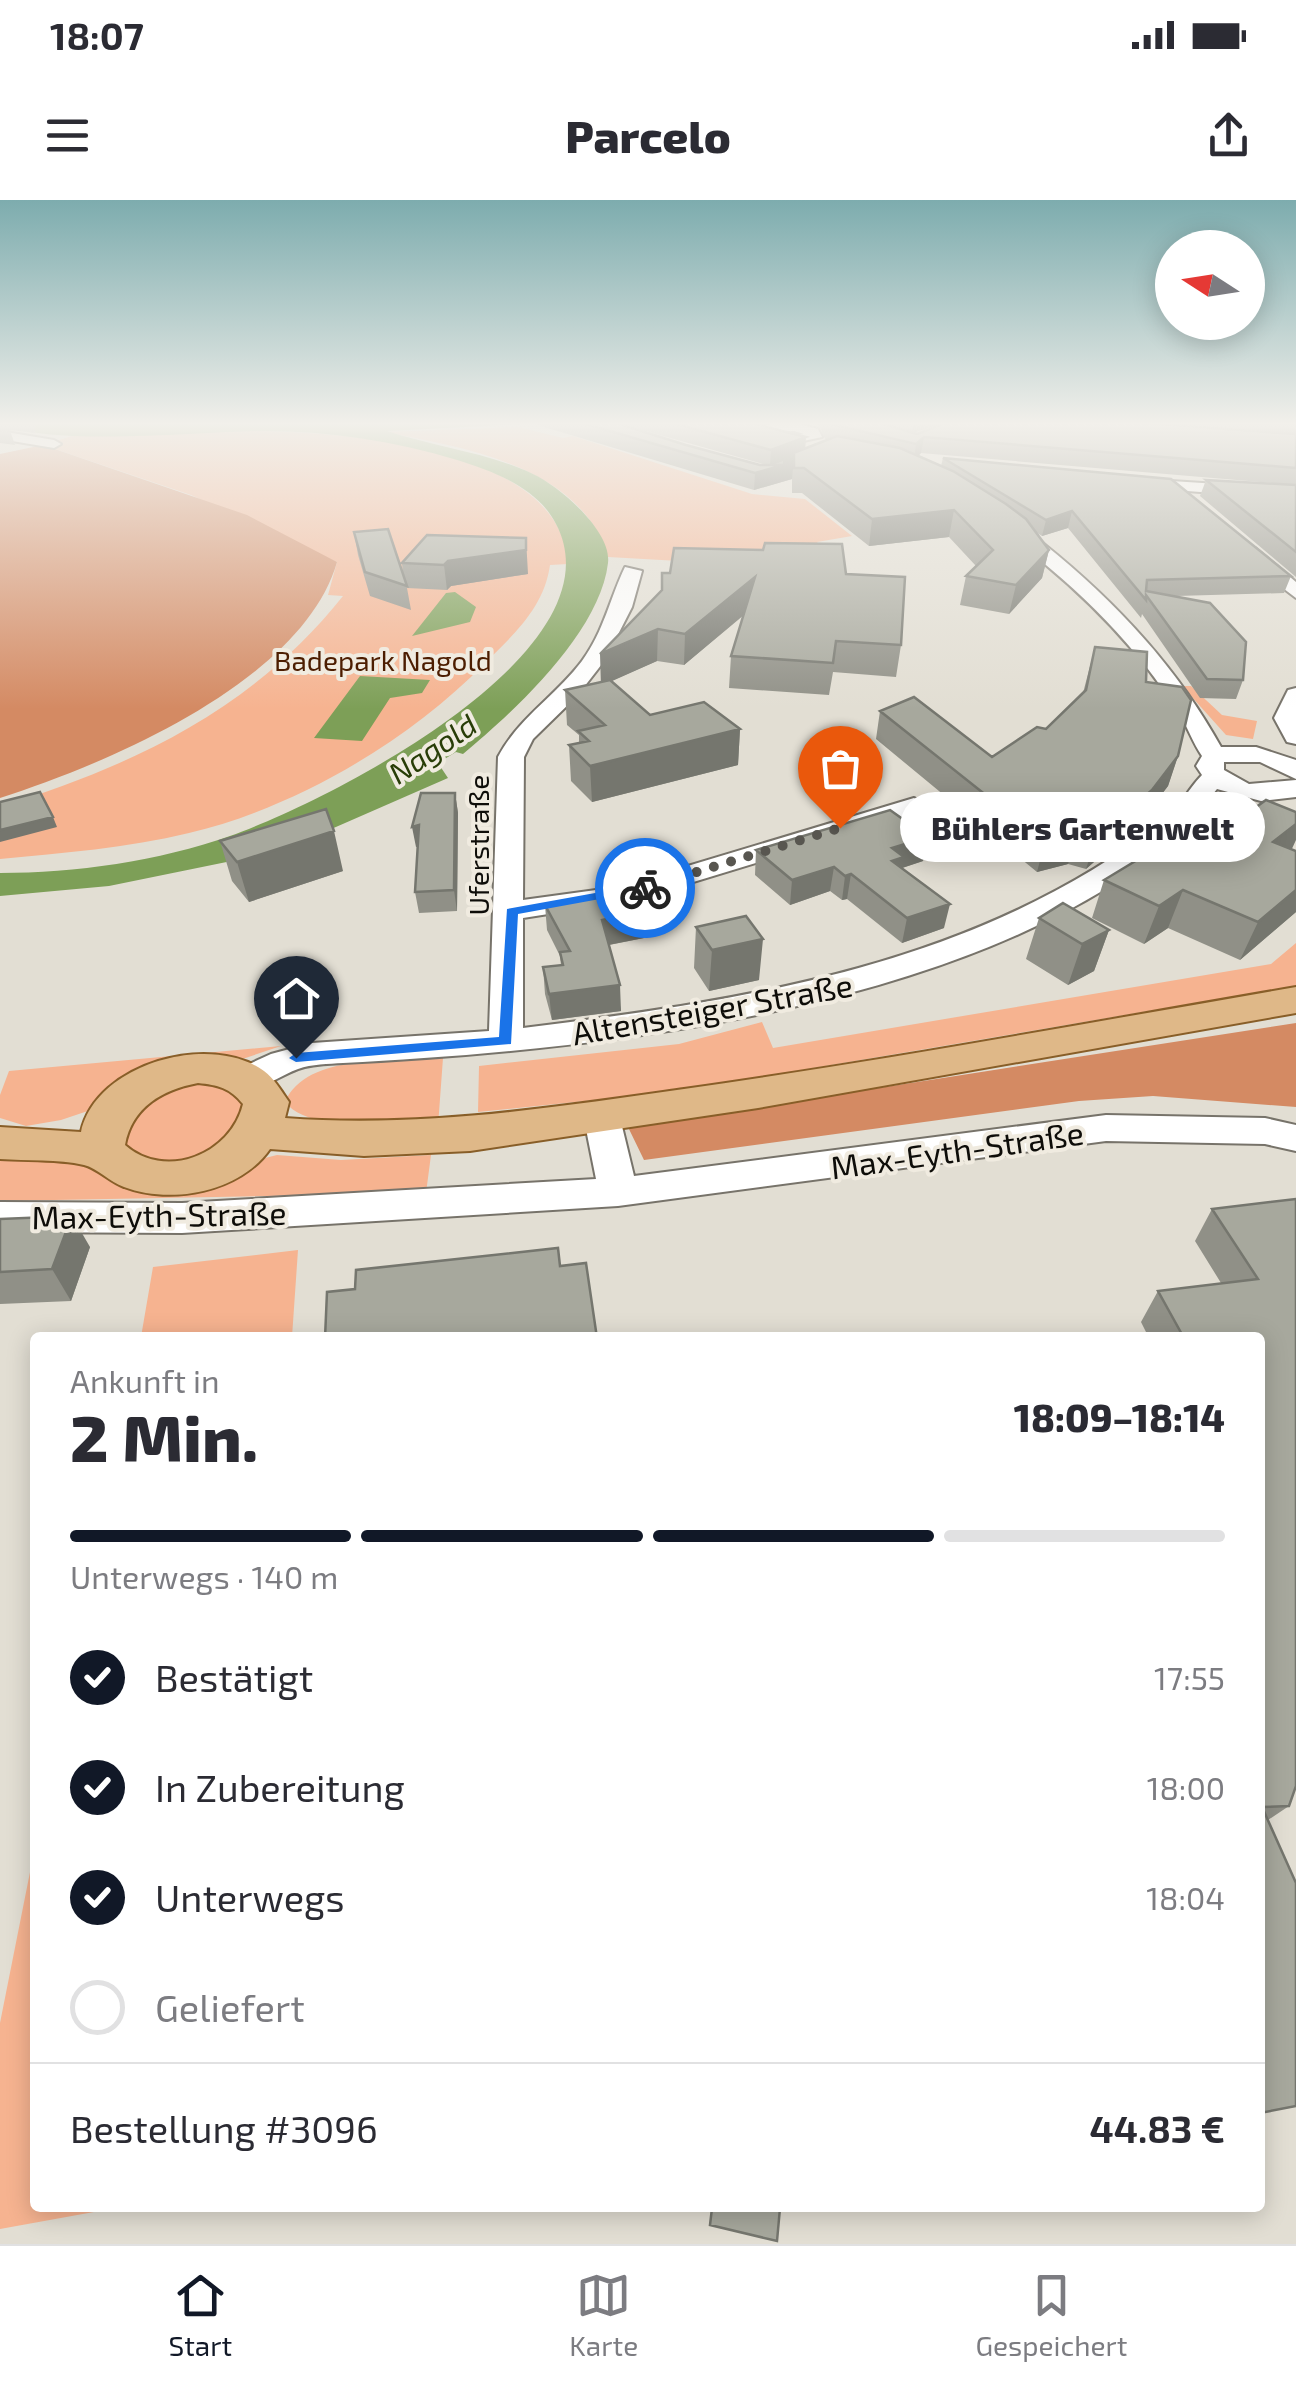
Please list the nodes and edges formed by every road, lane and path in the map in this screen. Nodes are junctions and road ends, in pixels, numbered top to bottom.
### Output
1 (996, 518) edge
2 (1240, 545) edge
3 (632, 570) dead end
4 (1296, 592) edge
5 (1296, 695) edge
6 (1195, 720) junction
7 (1296, 737) edge
8 (1242, 752) junction
9 (1290, 760) edge
10 (1214, 766) junction
11 (1246, 790) junction
12 (1289, 793) edge
13 (1195, 804) junction
14 (914, 806) dead end
15 (512, 911) junction
16 (1296, 1000) edge
17 (506, 1041) junction
18 (247, 1079) junction
19 (601, 1114) junction
20 (105, 1132) junction
21 (259, 1132) junction
22 (1296, 1138) edge
23 (0, 1143) edge
24 (618, 1192) junction
25 (0, 1218) edge

1 - 6 street
2 - 4 street
3 - 15 street, Uferstraße
5 - 7 street
6 - 8 street
6 - 10 street
8 - 9 street
8 - 10 street
10 - 11 street
10 - 13 street, Altensteiger Straße
11 - 12 street
11 - 13 street, Altensteiger Straße
13 - 17 street, Altensteiger Straße
14 - 15 street
15 - 17 street, Uferstraße
16 - 19 main road
17 - 18 street, Altensteiger Straße
18 - 20 main road
18 - 21 main road
19 - 21 main road
19 - 24 street
20 - 21 main road
20 - 23 main road
22 - 24 street, Max-Eyth-Straße
24 - 25 street, Max-Eyth-Straße

